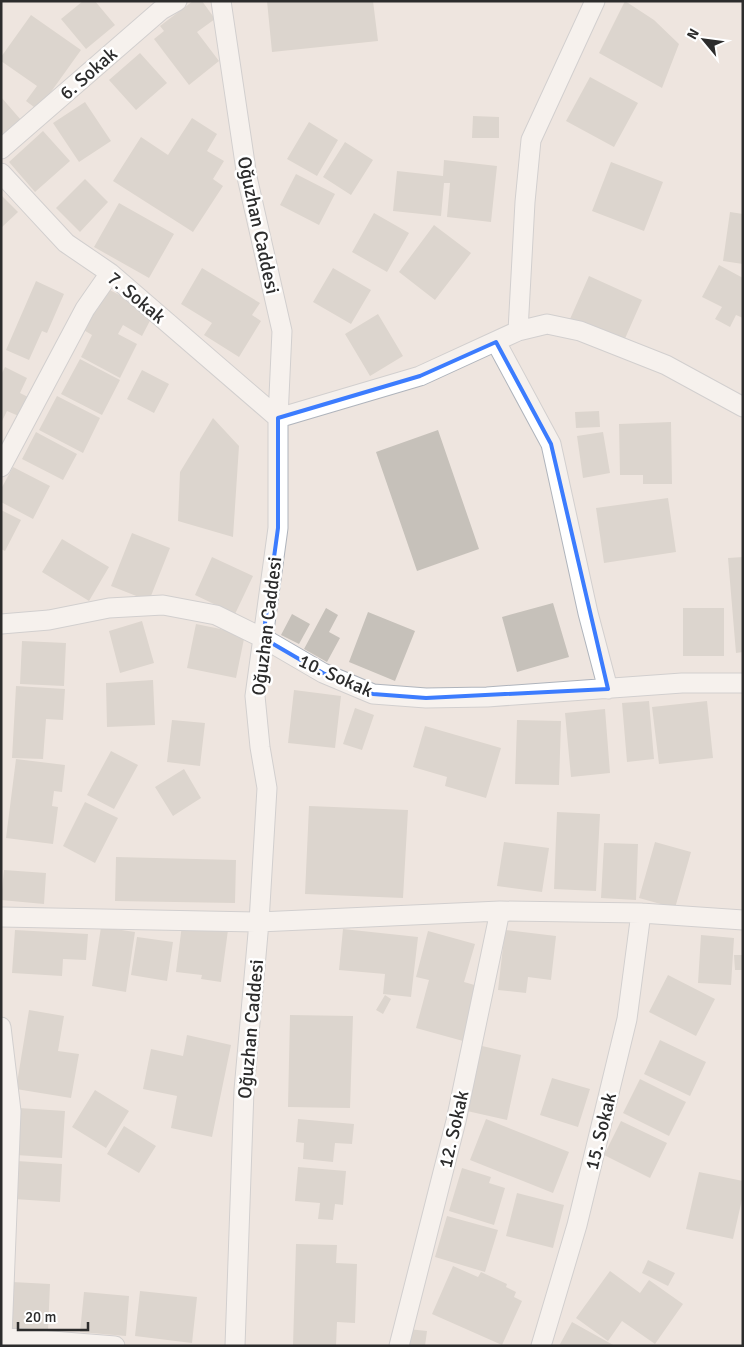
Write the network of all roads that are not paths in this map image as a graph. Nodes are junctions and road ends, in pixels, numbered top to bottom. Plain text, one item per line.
1 (177, 1) edge
2 (221, 1) edge
3 (595, 1) edge
4 (1, 149) edge
5 (1, 173) edge
6 (110, 273) junction
7 (518, 331) junction
8 (496, 342) junction
9 (743, 407) edge
10 (278, 418) junction
11 (1, 467) edge
12 (1, 624) edge
13 (263, 638) junction
14 (743, 683) edge
15 (608, 688) junction
16 (500, 911) junction
17 (641, 913) junction
18 (1, 918) edge
19 (743, 920) edge
20 (259, 922) junction
21 (1, 1027) edge
22 (2, 1337) edge
23 (115, 1346) edge
24 (235, 1346) edge
25 (399, 1346) edge
26 (541, 1346) edge

1 - 4 street, 6. Sokak
2 - 10 street, Oğuzhan Caddesi
3 - 7 street
5 - 6 street, 7. Sokak
6 - 10 street, 7. Sokak
6 - 11 street
7 - 8 street
7 - 9 street
8 - 10 street
8 - 15 street
10 - 13 street, Oğuzhan Caddesi
12 - 13 street, 10. Sokak
13 - 15 street, 10. Sokak
13 - 20 street, Oğuzhan Caddesi
14 - 15 street, 10. Sokak
16 - 17 street
16 - 20 street
16 - 25 street, 12. Sokak
17 - 19 street
17 - 26 street, 15. Sokak
18 - 20 street
20 - 24 street, Oğuzhan Caddesi
21 - 22 street
22 - 23 street

